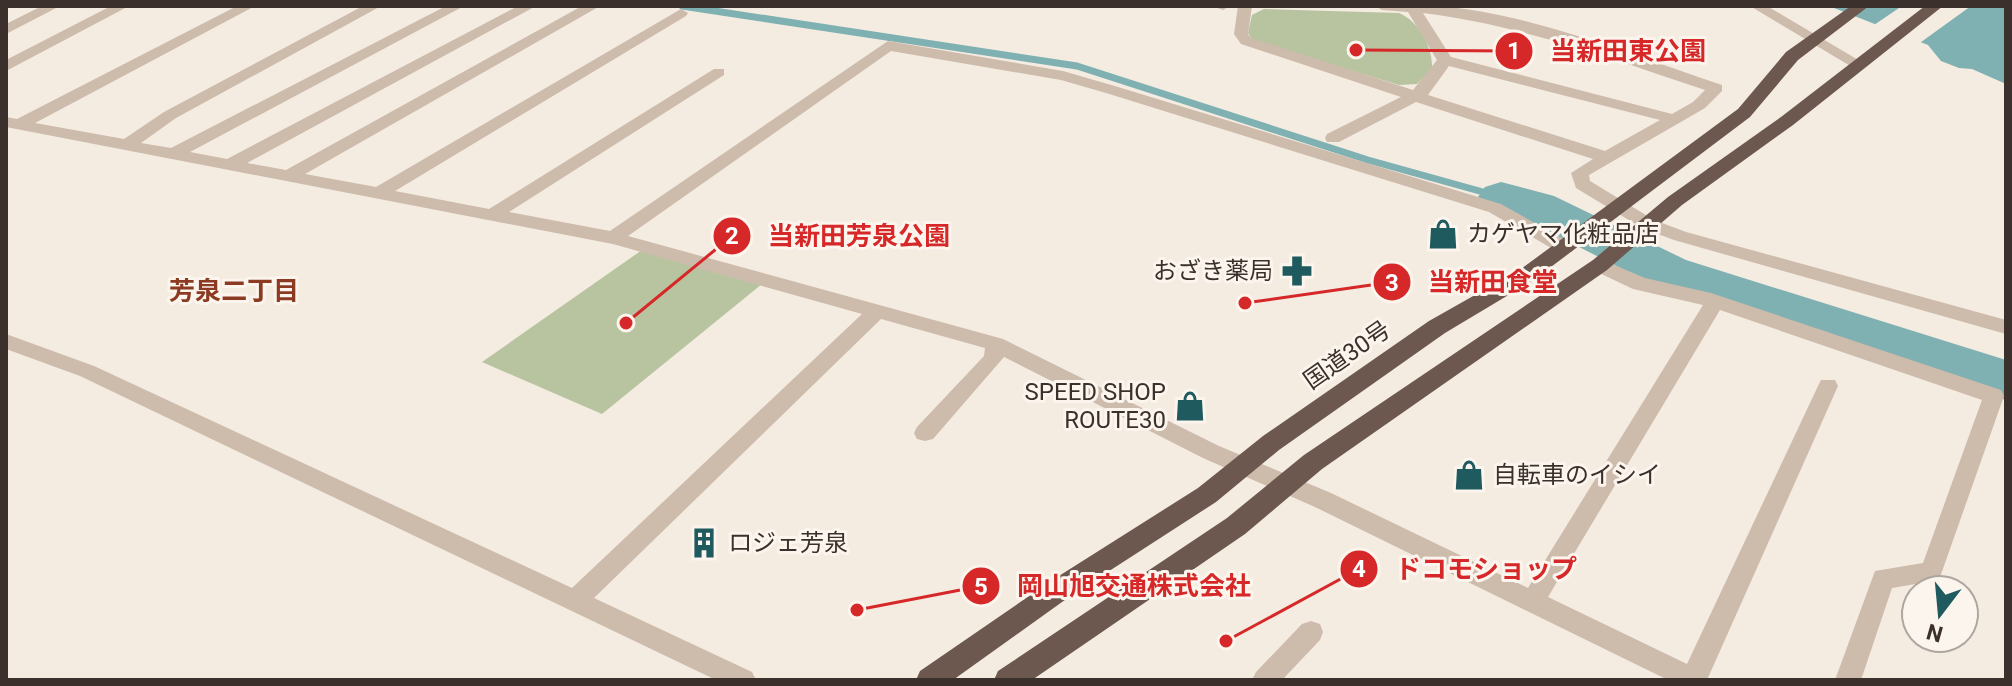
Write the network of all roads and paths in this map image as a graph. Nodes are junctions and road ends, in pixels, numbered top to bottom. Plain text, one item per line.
1 (53, 6) edge
2 (122, 6) edge
3 (248, 6) edge
4 (374, 6) edge
5 (457, 6) edge
6 (529, 6) edge
7 (593, 6) edge
8 (1245, 6) edge
9 (1382, 6) edge
10 (1395, 6) edge
11 (1757, 6) edge
12 (1861, 6) edge
13 (1935, 6) edge
14 (1413, 8) junction
15 (681, 13) dead end
16 (6, 30) edge
17 (1813, 38) junction
18 (1445, 60) junction
19 (1857, 64) junction
20 (6, 66) edge
21 (719, 72) dead end
22 (1414, 96) junction
23 (1674, 119) junction
24 (12, 124) edge
25 (1333, 138) dead end
26 (127, 145) junction
27 (173, 154) junction
28 (1605, 157) junction
29 (229, 165) junction
30 (288, 176) junction
31 (379, 193) junction
32 (1610, 212) junction
33 (492, 215) junction
34 (1642, 229) junction
35 (613, 238) junction
36 (1571, 243) junction
37 (1604, 261) junction
38 (1715, 302) junction
39 (877, 311) junction
40 (2006, 327) edge
41 (6, 341) edge
42 (996, 344) junction
43 (1828, 386) dead end
44 (925, 433) dead end
45 (1243, 466) junction
46 (1285, 484) junction
47 (575, 601) junction
48 (1532, 602) junction
49 (1311, 632) dead end
50 (743, 680) edge
51 (930, 680) edge
52 (1008, 680) edge
53 (1265, 680) edge
54 (1693, 680) edge
55 (1848, 680) edge

1 - 16 street
2 - 20 street
3 - 24 street
4 - 26 street
5 - 27 street
6 - 29 street
7 - 30 street
8 - 22 street
9 - 10 street
10 - 14 street
11 - 17 street
12 - 17 highway, 国道30号
13 - 19 highway
14 - 18 street
14 - 23 street
15 - 31 street
17 - 19 street
17 - 32 highway, 国道30号
18 - 22 street
18 - 23 street
19 - 34 highway
21 - 33 street
22 - 25 street
22 - 28 street
23 - 28 street
24 - 26 street
26 - 27 street
27 - 29 street
28 - 32 street
29 - 30 street
30 - 31 street
31 - 33 street
32 - 34 street
32 - 36 highway, 国道30号
33 - 35 street
34 - 37 highway
34 - 40 street
35 - 36 street
35 - 39 street
36 - 45 highway, 国道30号
37 - 38 street
37 - 46 highway
38 - 48 street
38 - 55 street
39 - 42 street
39 - 47 street
41 - 47 street
42 - 44 street
42 - 45 street
43 - 54 street
45 - 46 street
45 - 51 highway, 国道30号
46 - 48 street
46 - 52 highway
47 - 50 street
48 - 54 street
49 - 53 street

